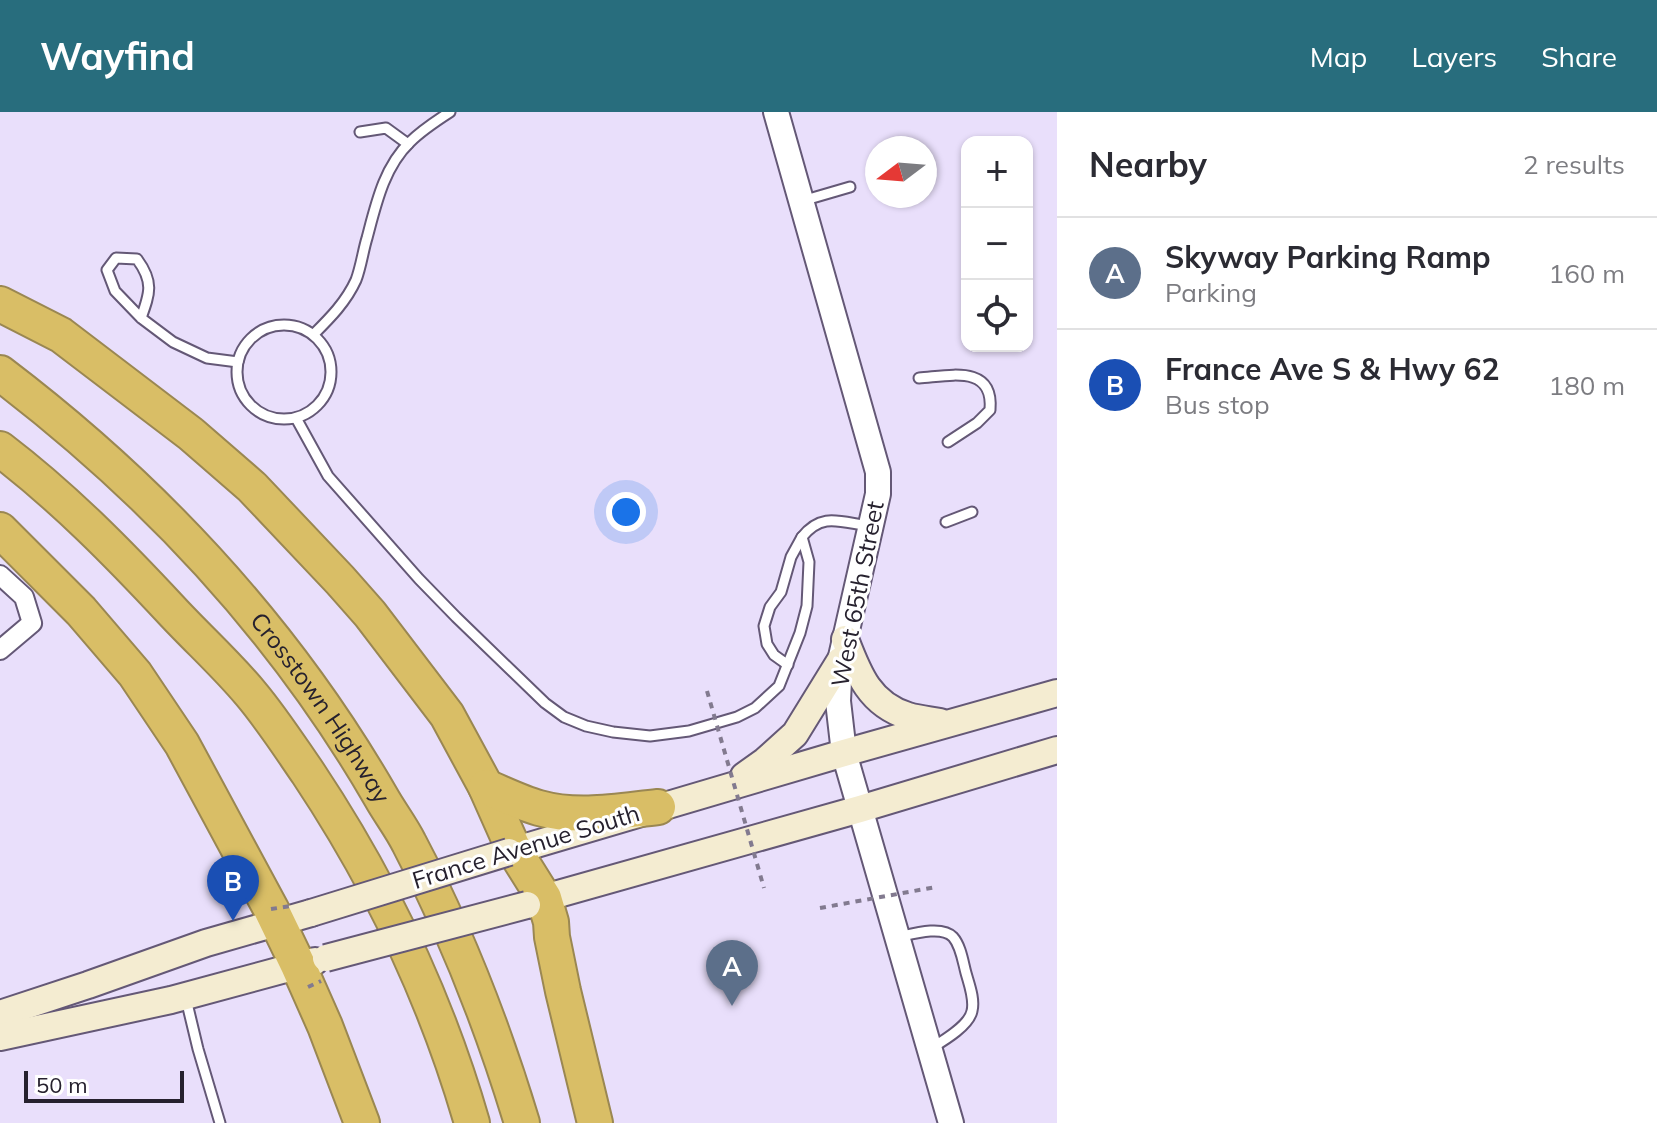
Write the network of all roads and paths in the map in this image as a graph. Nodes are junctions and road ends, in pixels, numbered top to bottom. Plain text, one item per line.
1 (450, 112) edge
2 (776, 112) edge
3 (360, 132) dead end
4 (408, 144) junction
5 (850, 187) dead end
6 (802, 201) junction
7 (0, 304) edge
8 (141, 318) junction
9 (314, 334) junction
10 (238, 362) junction
11 (0, 373) edge
12 (919, 378) dead end
13 (296, 418) junction
14 (948, 442) dead end
15 (0, 449) edge
16 (972, 512) dead end
17 (946, 522) dead end
18 (871, 527) junction
19 (0, 530) edge
20 (802, 537) junction
21 (0, 575) edge
22 (0, 650) edge
23 (843, 650) junction
24 (788, 665) junction
25 (707, 691) dead end
26 (1057, 693) edge
27 (947, 723) junction
28 (1057, 750) edge
29 (844, 753) junction
30 (732, 786) junction
31 (486, 787) junction
32 (658, 807) junction
33 (860, 809) junction
34 (511, 851) junction
35 (936, 887) dead end
36 (764, 888) dead end
37 (535, 902) junction
38 (820, 908) dead end
39 (277, 922) junction
40 (898, 937) junction
41 (312, 962) junction
42 (185, 996) junction
43 (0, 1014) edge
44 (0, 1037) edge
45 (930, 1049) junction
46 (220, 1123) edge
47 (362, 1123) edge
48 (472, 1123) edge
49 (522, 1123) edge
50 (595, 1123) edge
51 (951, 1123) edge

1 - 4 lane
2 - 6 street, West 65th Street
3 - 4 lane
4 - 9 lane
5 - 6 lane
6 - 18 street, West 65th Street
7 - 31 highway
8 - 8 lane
8 - 10 lane
9 - 10 lane
9 - 13 lane
10 - 13 lane
11 - 49 highway, Crosstown Highway
12 - 14 lane
13 - 24 lane
15 - 48 highway, Crosstown Highway
16 - 17 lane
18 - 20 lane
18 - 23 street, West 65th Street
19 - 39 highway
20 - 24 lane
20 - 24 lane
21 - 22 street
23 - 27 main road
23 - 29 street, West 65th Street
23 - 30 main road
25 - 36 path, bridge
26 - 27 main road, France Avenue South
27 - 29 main road, France Avenue South
28 - 33 main road
29 - 30 main road, France Avenue South
29 - 33 street, West 65th Street
30 - 32 main road, France Avenue South
31 - 32 highway
31 - 34 highway
32 - 34 main road, France Avenue South
33 - 37 main road
33 - 40 street, West 65th Street
34 - 37 highway
34 - 39 main road, France Avenue South, bridge
35 - 38 path, bridge
37 - 41 main road, bridge
37 - 50 highway
39 - 41 highway
39 - 43 main road, France Avenue South
40 - 45 street, West 65th Street
40 - 45 lane
41 - 42 main road
41 - 47 highway
42 - 44 main road
42 - 46 lane
45 - 51 street, West 65th Street

